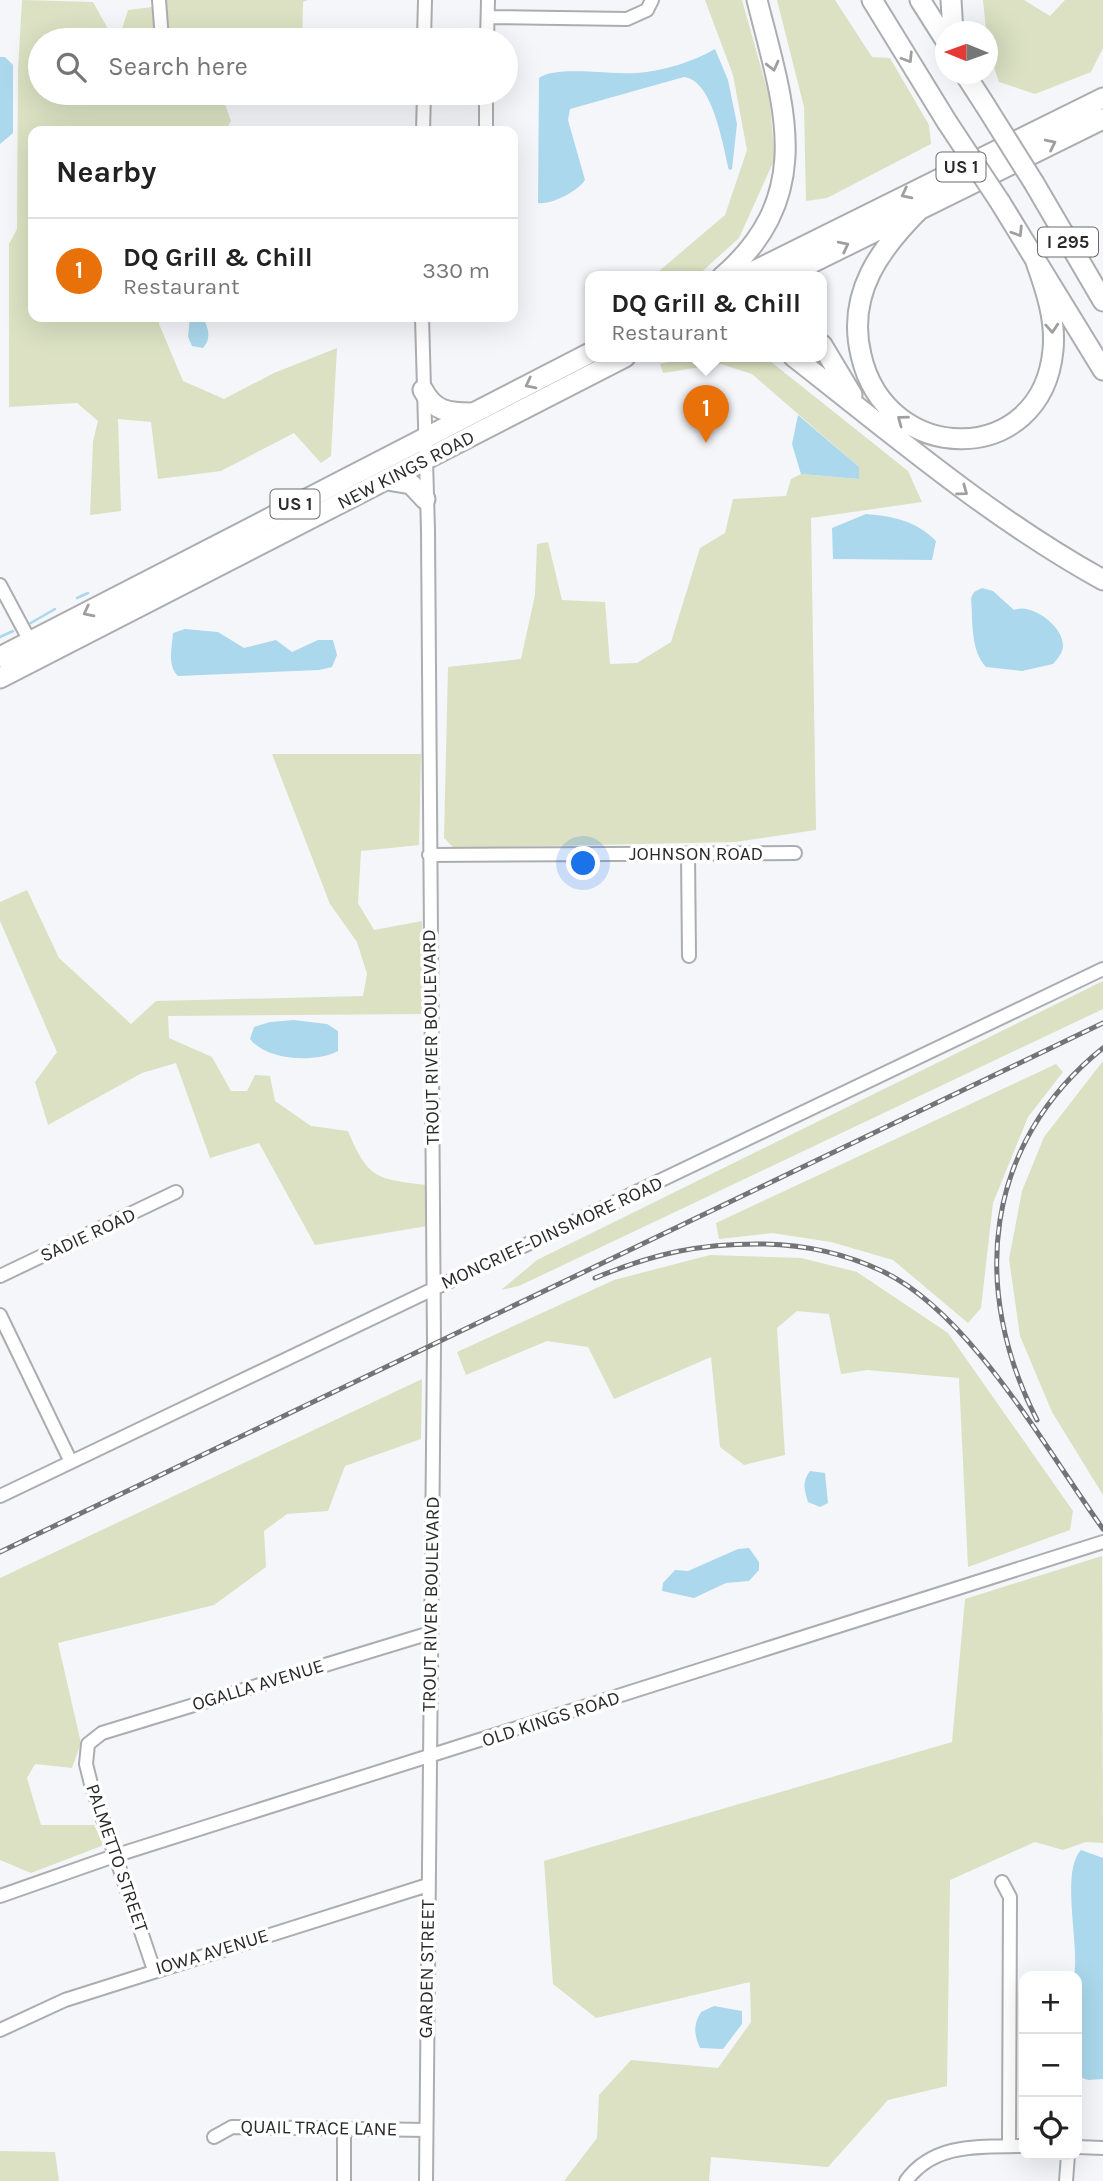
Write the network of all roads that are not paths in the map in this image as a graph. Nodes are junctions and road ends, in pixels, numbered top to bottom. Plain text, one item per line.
1 (159, 0) edge
2 (425, 0) edge
3 (488, 0) edge
4 (652, 0) edge
5 (757, 0) edge
6 (872, 0) edge
7 (920, 0) edge
8 (951, 0) edge
9 (488, 17) junction
10 (952, 21) edge
11 (935, 24) edge
12 (161, 28) edge
13 (424, 28) edge
14 (488, 28) edge
15 (1103, 83) edge
16 (971, 84) edge
17 (1103, 98) edge
18 (424, 105) edge
19 (486, 105) edge
20 (1077, 110) junction
21 (1103, 119) edge
22 (423, 126) edge
23 (486, 126) edge
24 (923, 206) junction
25 (790, 252) junction
26 (1036, 262) junction
27 (727, 271) edge
28 (754, 271) edge
29 (788, 271) edge
30 (796, 271) edge
31 (1103, 300) edge
32 (422, 322) edge
33 (827, 354) edge
34 (585, 356) edge
35 (615, 362) edge
36 (800, 362) edge
37 (1103, 370) edge
38 (423, 390) junction
39 (472, 413) junction
40 (864, 413) junction
41 (423, 438) junction
42 (424, 461) junction
43 (387, 480) junction
44 (425, 499) junction
45 (189, 570) junction
46 (1103, 580) edge
47 (0, 585) edge
48 (35, 650) junction
49 (0, 657) edge
50 (0, 678) edge
51 (794, 853) dead end
52 (688, 854) junction
53 (429, 855) junction
54 (689, 956) dead end
55 (1103, 969) edge
56 (176, 1192) dead end
57 (0, 1276) edge
58 (434, 1289) junction
59 (0, 1315) edge
60 (71, 1462) junction
61 (0, 1496) edge
62 (1103, 1542) edge
63 (430, 1633) junction
64 (88, 1744) joint
65 (430, 1757) junction
66 (117, 1855) junction
67 (1002, 1882) dead end
68 (428, 1885) junction
69 (0, 1896) edge
70 (154, 1970) junction
71 (0, 2031) edge
72 (344, 2129) junction
73 (426, 2130) junction
74 (214, 2137) dead end
75 (1019, 2146) edge
76 (1009, 2147) junction
77 (1082, 2147) edge
78 (1103, 2148) edge
79 (1068, 2160) edge
80 (909, 2177) edge
81 (344, 2181) edge
82 (426, 2181) edge
83 (1066, 2181) edge

1 - 12 street
2 - 13 street
3 - 9 street
4 - 9 street
5 -> 27 highway
6 -> 26 highway, I 295, bridge
7 - 11 highway
8 - 10 highway
9 - 14 street
15 - 20 highway
16 - 31 highway, I 295, bridge
17 - 20 highway, US 1
18 - 22 street
19 - 23 street
20 -> 25 highway, US 1
24 -> 21 highway, US 1
26 -> 24 highway
30 -> 24 highway, US 1
25 - 28 highway, US 1
25 - 29 highway
26 - 37 highway, I 295
32 - 38 street, TROUT RIVER BOULEVARD
33 - 40 highway
34 -> 39 highway, NEW KINGS ROAD / US 1
35 - 42 highway, NEW KINGS ROAD / US 1
36 - 40 highway
38 - 39 highway
38 - 41 street, TROUT RIVER BOULEVARD
39 - 41 highway, NEW KINGS ROAD / US 1
40 -> 46 highway
41 - 42 street, TROUT RIVER BOULEVARD
41 - 45 highway, NEW KINGS ROAD / US 1
42 - 43 highway, NEW KINGS ROAD / US 1
42 - 44 street, TROUT RIVER BOULEVARD
43 - 44 highway
43 - 45 highway, NEW KINGS ROAD / US 1
44 - 53 street, TROUT RIVER BOULEVARD
45 -> 48 highway, NEW KINGS ROAD / US 1
45 - 48 highway, NEW KINGS ROAD / US 1
47 - 48 street
48 - 49 highway, NEW KINGS ROAD / US 1
48 - 50 highway, NEW KINGS ROAD / US 1
51 - 52 street, JOHNSON ROAD
52 - 53 street, JOHNSON ROAD
52 - 54 street
53 - 58 street, TROUT RIVER BOULEVARD
55 - 58 street, MONCRIEF-DINSMORE ROAD
56 - 57 street, SADIE ROAD
58 - 60 street, MONCRIEF-DINSMORE ROAD
58 - 63 street, TROUT RIVER BOULEVARD
59 - 60 street
60 - 61 street, MONCRIEF-DINSMORE ROAD
62 - 65 street, OLD KINGS ROAD
63 - 64 street, OGALLA AVENUE
63 - 65 street, TROUT RIVER BOULEVARD
64 - 66 street, PALMETTO STREET
65 - 66 street, OLD KINGS ROAD
65 - 68 street, GARDEN STREET
66 - 69 street, OLD KINGS ROAD
66 - 70 street, PALMETTO STREET
67 - 76 street
68 - 70 street, IOWA AVENUE
68 - 73 street, GARDEN STREET
70 - 71 street, IOWA AVENUE
72 - 73 street, QUAIL TRACE LANE
72 - 74 street, QUAIL TRACE LANE
72 - 81 street
73 - 82 street, GARDEN STREET
75 - 76 street
76 - 80 street
77 - 78 street
79 - 83 street

